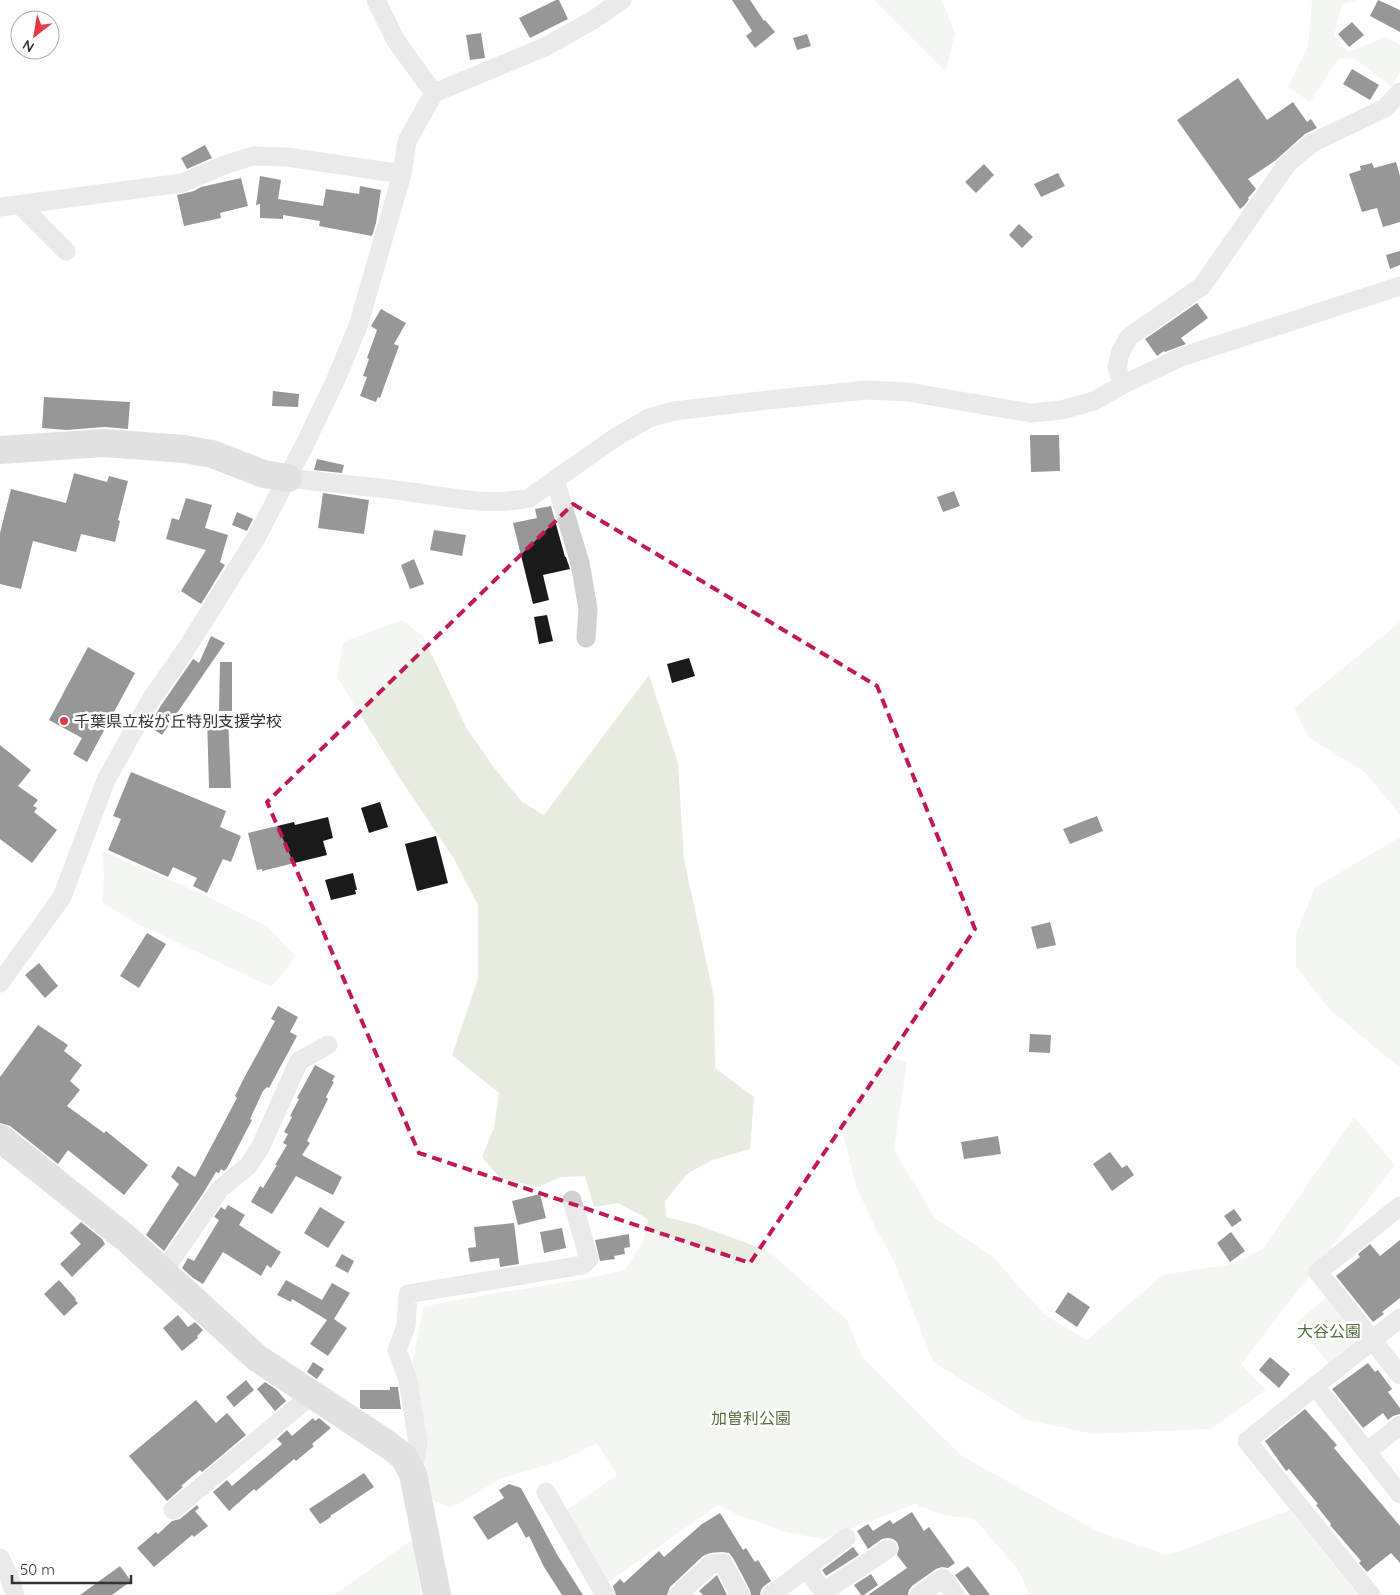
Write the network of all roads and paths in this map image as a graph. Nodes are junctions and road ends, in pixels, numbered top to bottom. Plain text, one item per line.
1 (376, 0) edge
2 (622, 0) edge
3 (1400, 92) edge
4 (434, 93) junction
5 (402, 174) junction
6 (20, 205) junction
7 (0, 207) edge
8 (66, 251) dead end
9 (1400, 286) edge
10 (1122, 385) junction
11 (0, 450) edge
12 (288, 478) junction
13 (555, 480) junction
14 (586, 638) dead end
15 (0, 983) edge
16 (328, 1045) dead end
17 (0, 1138) edge
18 (572, 1200) dead end
19 (1400, 1206) edge
20 (163, 1272) junction
21 (1400, 1318) edge
22 (1372, 1340) junction
23 (1400, 1375) edge
24 (1315, 1386) junction
25 (313, 1394) junction
26 (1400, 1425) edge
27 (1367, 1452) junction
28 (413, 1474) junction
29 (546, 1492) dead end
30 (1400, 1494) edge
31 (173, 1510) dead end
32 (846, 1538) dead end
33 (888, 1549) dead end
34 (0, 1558) edge
35 (807, 1568) junction
36 (15, 1595) edge
37 (437, 1595) edge
38 (605, 1595) edge
39 (678, 1595) edge
40 (740, 1595) edge
41 (770, 1595) edge
42 (919, 1595) edge
43 (955, 1595) edge
44 (1371, 1595) edge

1 - 4 street
2 - 4 street
3 - 10 street
4 - 5 street
5 - 6 street
5 - 12 street
6 - 7 street
6 - 8 street
9 - 10 street
10 - 13 street
11 - 12 street
12 - 13 street
12 - 15 street
13 - 14 street
16 - 20 street
17 - 20 street
18 - 28 street
19 - 22 street
20 - 25 street
21 - 22 street
22 - 23 street
22 - 24 street
24 - 27 street
24 - 44 street
25 - 28 street
25 - 31 street
26 - 27 street
27 - 30 street
28 - 37 street
29 - 38 street
32 - 35 street
33 - 35 street
34 - 36 street
35 - 41 street
39 - 40 street
42 - 43 street

